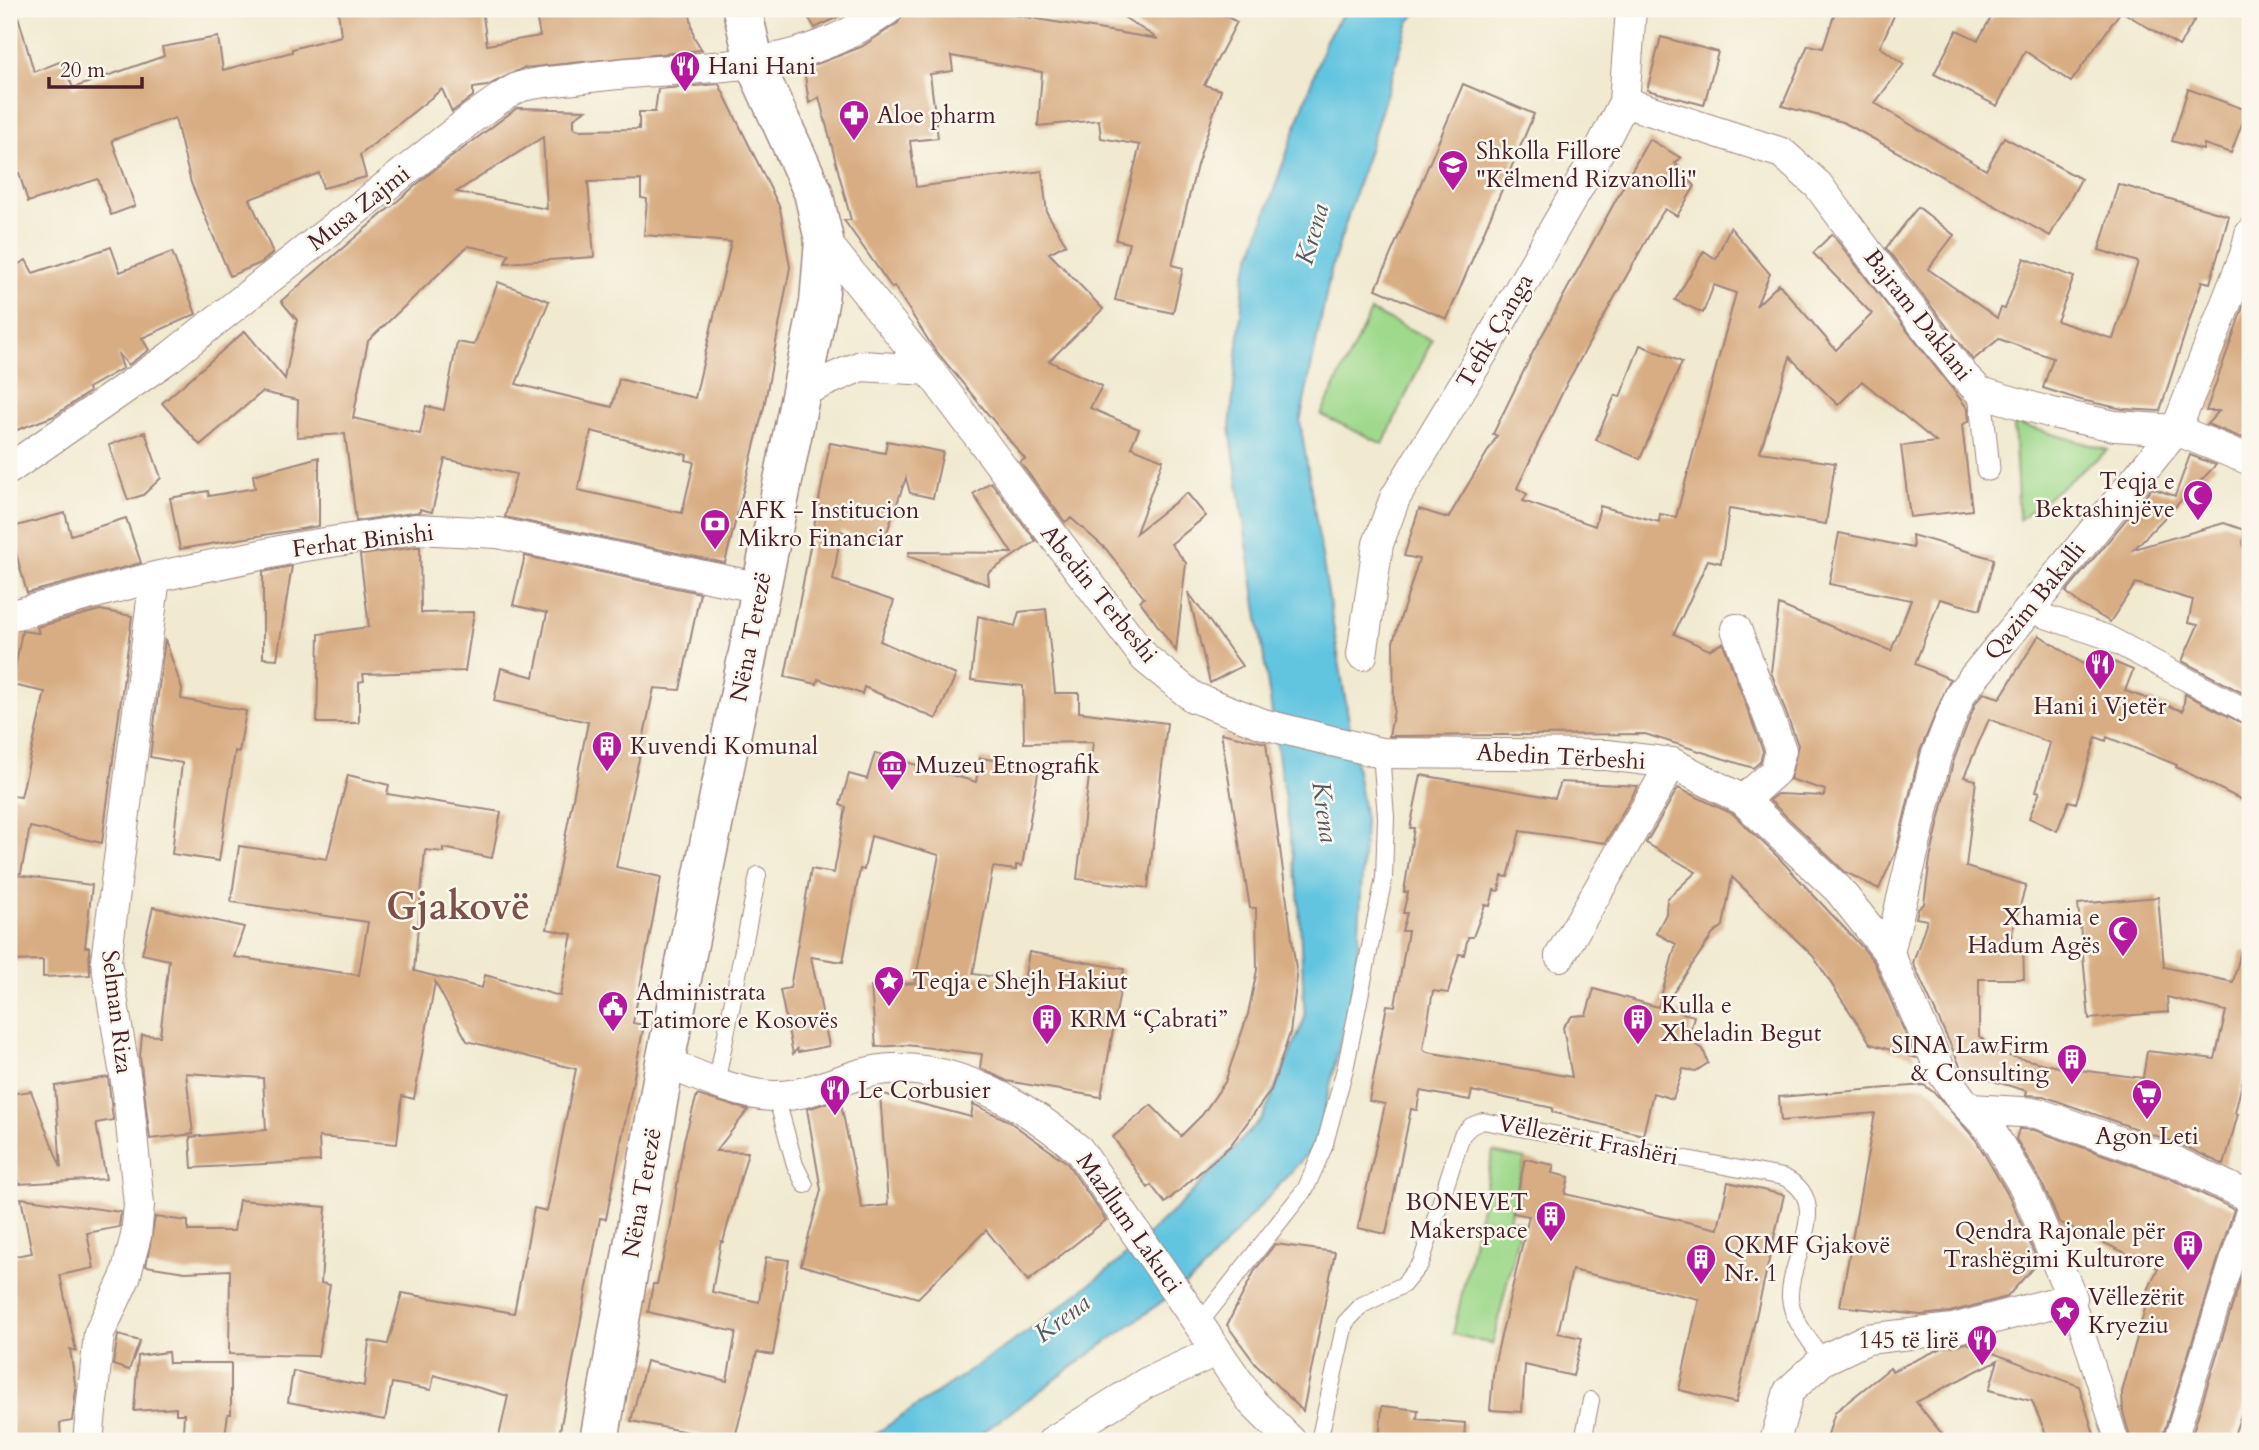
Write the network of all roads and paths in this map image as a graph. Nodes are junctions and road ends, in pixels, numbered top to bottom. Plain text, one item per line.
1 (742, 9) edge
2 (888, 9) edge
3 (1631, 9) edge
4 (755, 65) junction
5 (1624, 102) junction
6 (2250, 234) edge
7 (824, 240) junction
8 (929, 369) junction
9 (801, 392) junction
10 (1980, 392) junction
11 (2176, 430) junction
12 (2250, 460) edge
13 (9, 469) edge
14 (1988, 470) dead end
15 (155, 578) junction
16 (761, 588) junction
17 (2026, 610) junction
18 (9, 616) edge
19 (1736, 629) dead end
20 (1362, 655) dead end
21 (2250, 713) edge
22 (1375, 751) junction
23 (1672, 763) junction
24 (1743, 800) junction
25 (758, 875) dead end
26 (1889, 953) junction
27 (1560, 956) dead end
28 (665, 1062) junction
29 (716, 1084) junction
30 (776, 1096) junction
31 (1971, 1109) junction
32 (805, 1185) dead end
33 (2250, 1197) edge
34 (2250, 1203) edge
35 (2072, 1298) junction
36 (1199, 1324) junction
37 (1216, 1351) junction
38 (1823, 1360) junction
39 (1591, 1400) dead end
40 (88, 1441) edge
41 (598, 1441) edge
42 (1053, 1441) edge
43 (1291, 1441) edge
44 (1319, 1441) edge
45 (1583, 1441) edge
46 (1775, 1441) edge
47 (2117, 1441) edge
48 (2175, 1441) edge

1 - 4 main road, Nëna Terezë
2 - 4 street, Musa Zajmi
3 - 5 street, Tefik Çanga
4 - 7 main road, Nëna Terezë
4 - 13 street, Musa Zajmi
5 - 10 street, Bajram Daklani
5 - 20 street, Tefik Çanga
6 - 11 street, Qazim Bakalli
7 - 8 street, Abedin Terbeshi
7 - 9 main road, Nëna Terezë
8 - 9 street
8 - 22 street, Abedin Terbeshi
9 - 16 main road, Nëna Terezë
10 - 11 street, Bajram Daklani
10 - 14 street
11 - 12 street, Bajram Daklani
11 - 17 street, Qazim Bakalli
15 - 16 street, Ferhat Binishi
15 - 18 street, Ferhat Binishi
15 - 40 street, Selman Riza
16 - 28 main road, Nëna Terezë
17 - 21 street
17 - 26 street, Qazim Bakalli
19 - 24 street
22 - 23 street, Abedin Tërbeshi
22 - 36 lane
23 - 24 street, Abedin Tërbeshi
23 - 27 street
24 - 26 street, Abedin Tërbeshi
25 - 29 lane
26 - 31 street
28 - 29 street, Mazllum Lakuci
28 - 41 main road, Nëna Terezë
29 - 30 street, Mazllum Lakuci
30 - 32 lane
30 - 36 street, Mazllum Lakuci
31 - 33 street
31 - 35 street
34 - 48 street
35 - 38 street
35 - 47 street
36 - 37 street, Mazllum Lakuci
37 - 42 street
37 - 43 street, Mazllum Lakuci
38 - 44 lane, Vëllezërit Frashëri
38 - 46 street
39 - 45 lane

